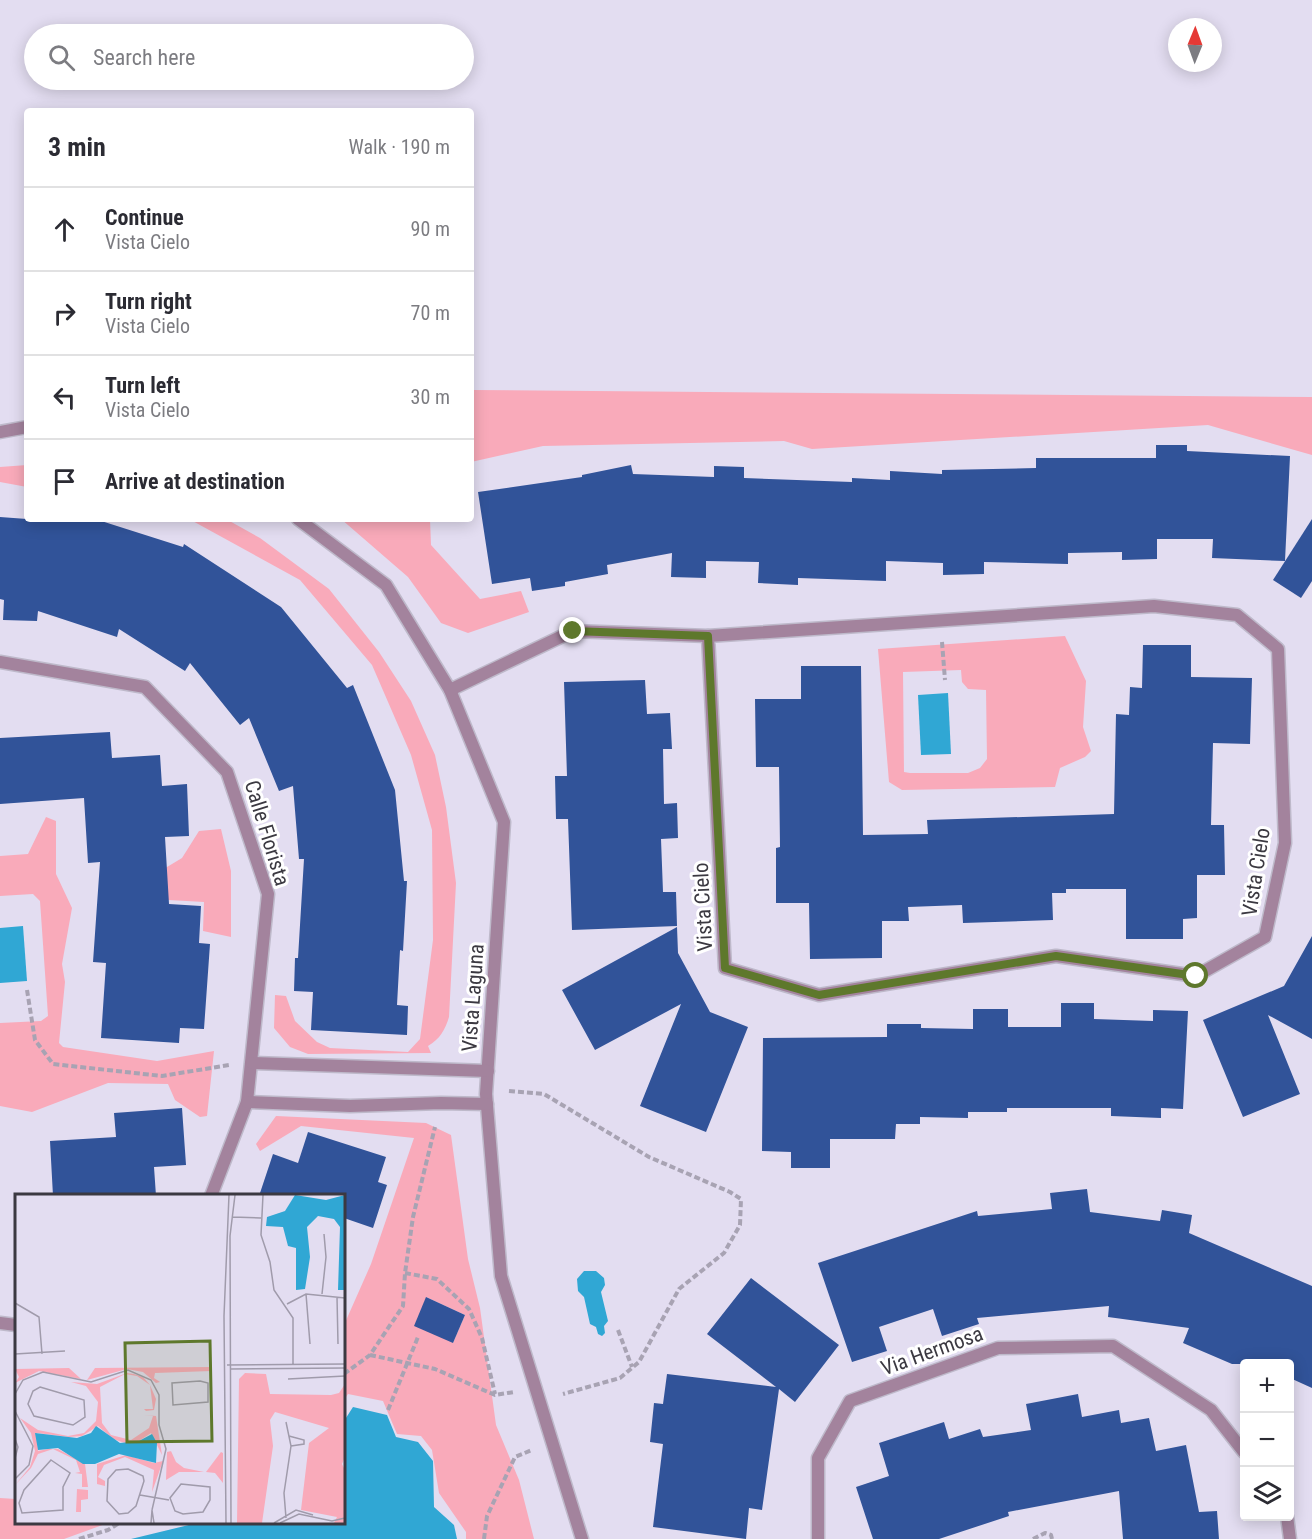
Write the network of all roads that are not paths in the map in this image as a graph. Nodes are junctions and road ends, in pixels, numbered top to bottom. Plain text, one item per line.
1 (24, 428) edge
2 (0, 432) edge
3 (302, 522) edge
4 (708, 636) junction
5 (0, 662) edge
6 (450, 690) junction
7 (252, 1063) junction
8 (488, 1071) junction
9 (486, 1099) junction
10 (247, 1102) junction
11 (212, 1194) edge
12 (0, 1323) edge
13 (15, 1325) edge
14 (1240, 1446) edge
15 (1288, 1521) edge
16 (582, 1539) edge
17 (818, 1539) edge
18 (1290, 1539) edge

1 - 2 street
3 - 6 street, Vista Laguna
4 - 4 street, Vista Cielo
4 - 6 street, Vista Cielo
5 - 7 street, Calle Florista
6 - 8 street, Vista Laguna
7 - 8 street
7 - 10 street, Calle Florista
8 - 9 street, Vista Laguna
9 - 10 street
9 - 16 street, Vista Laguna
10 - 11 street, Calle Florista
12 - 13 street
14 - 17 street, Via Hermosa
15 - 18 street

